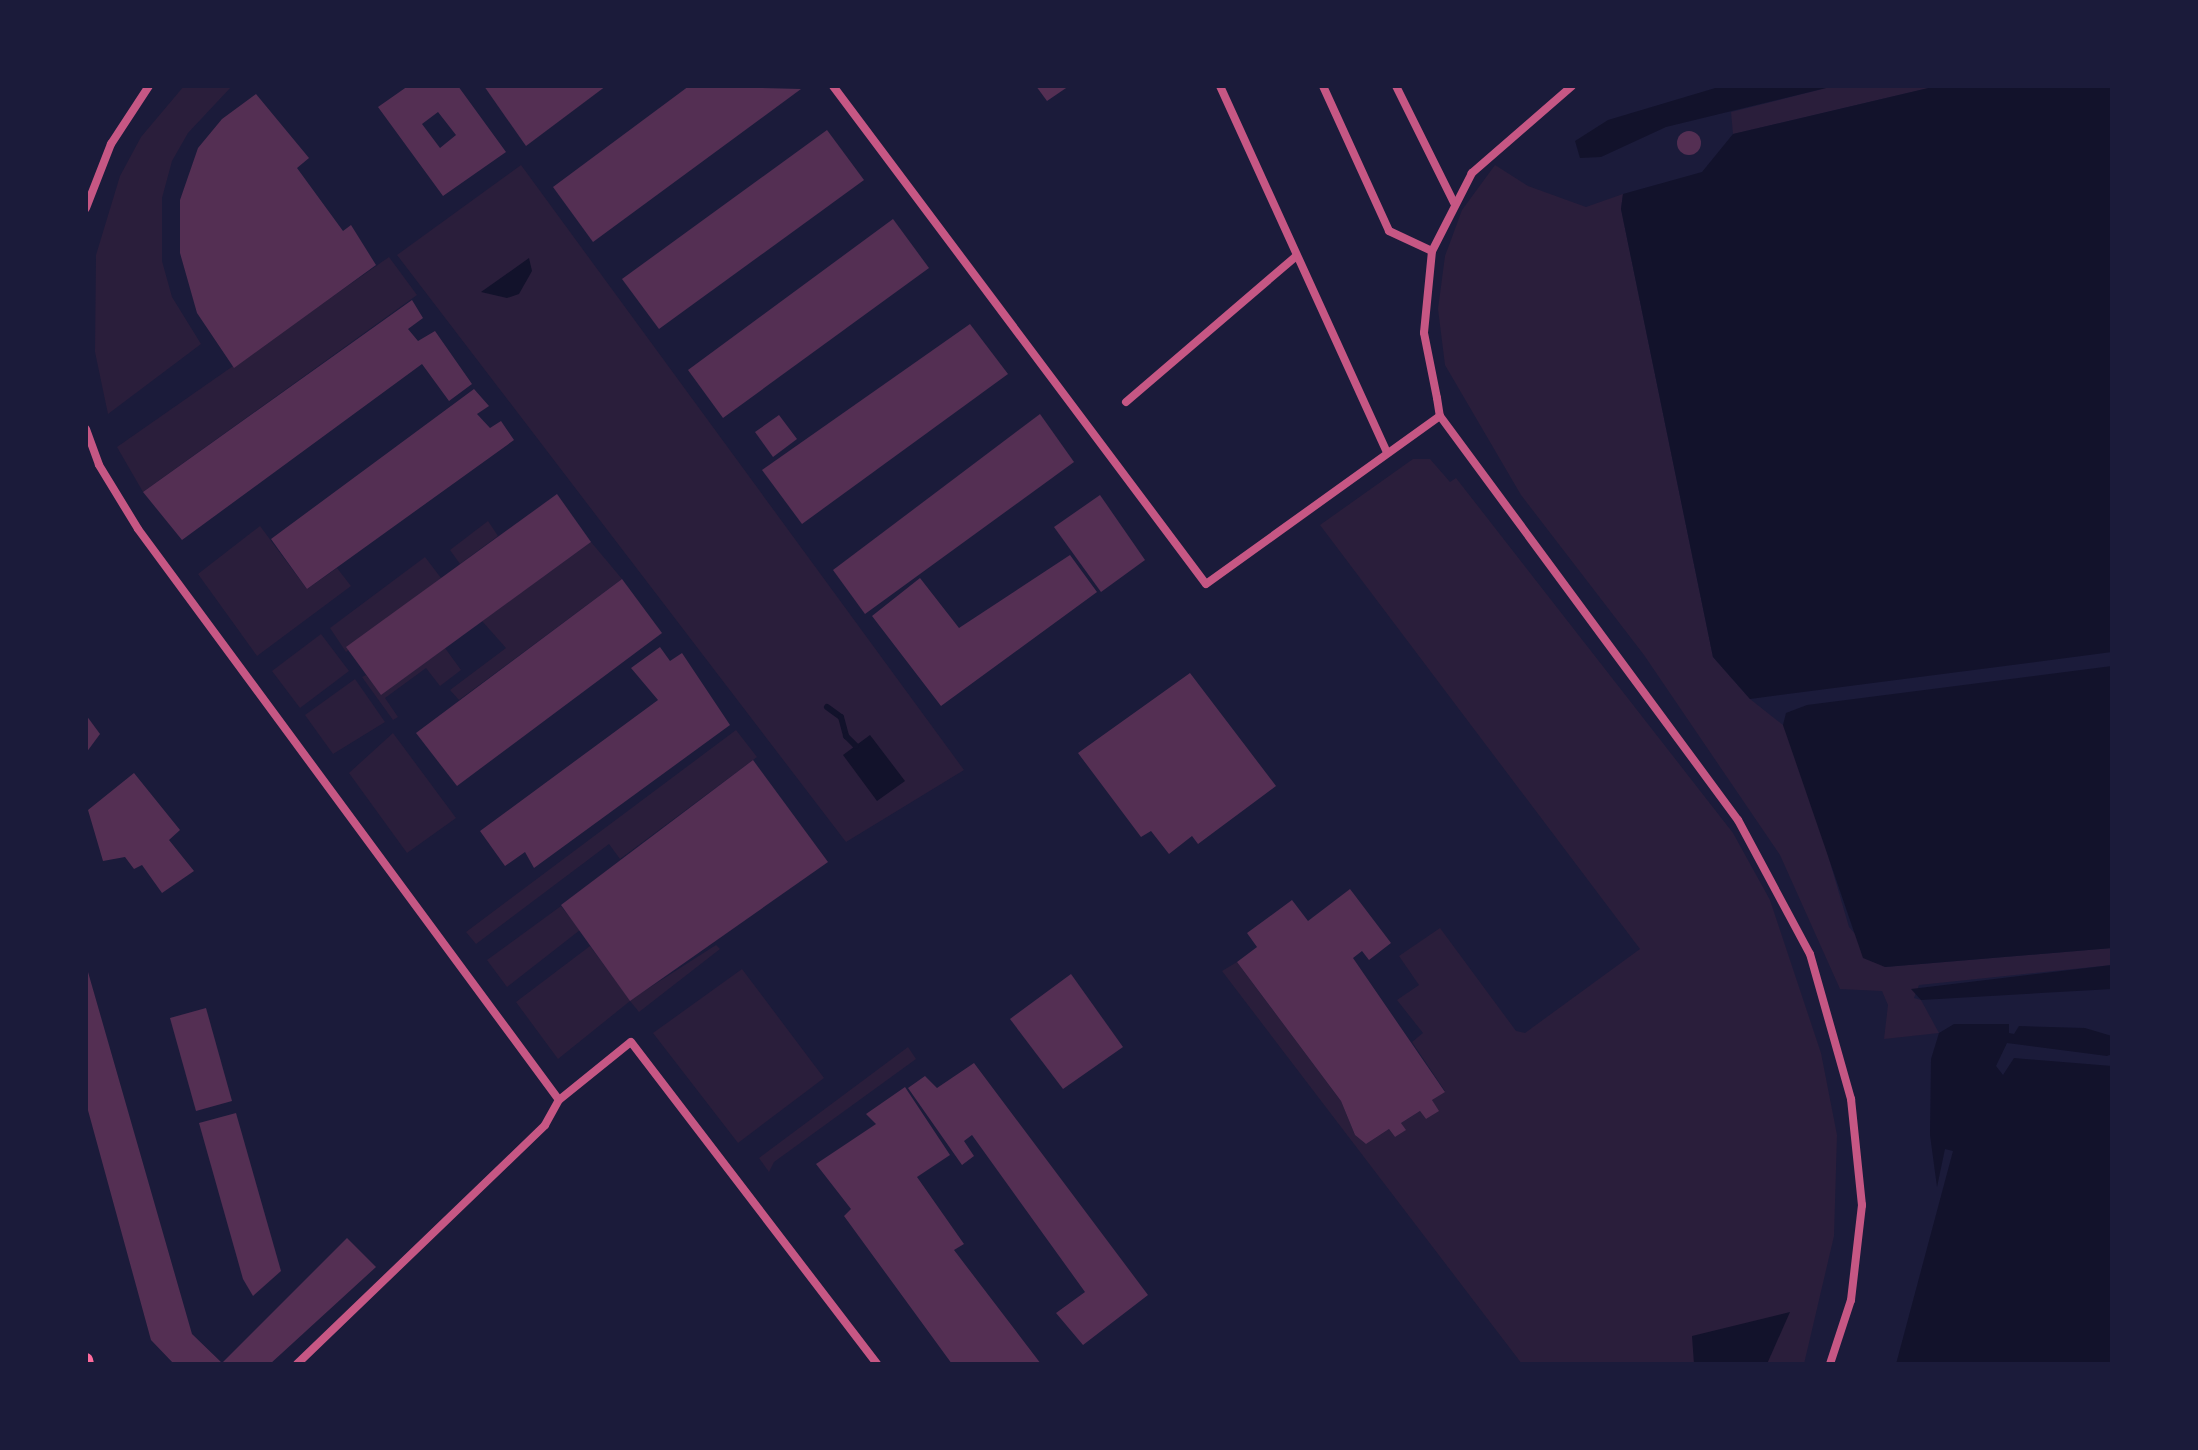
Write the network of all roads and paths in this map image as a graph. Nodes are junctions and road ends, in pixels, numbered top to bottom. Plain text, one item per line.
1 (149, 86) edge
2 (833, 86) edge
3 (1220, 86) edge
4 (1323, 86) edge
5 (1396, 86) edge
6 (1572, 86) edge
7 (1454, 203) junction
8 (86, 208) edge
9 (1432, 251) junction
10 (1295, 257) junction
11 (1126, 402) dead end
12 (1440, 416) junction
13 (86, 429) edge
14 (1386, 451) junction
15 (559, 1100) junction
16 (297, 1364) edge
17 (877, 1364) edge
18 (1830, 1364) edge

1 - 8 street
2 - 14 street
3 - 10 street
4 - 9 street
5 - 7 street
6 - 7 street
7 - 9 street
9 - 12 street
10 - 11 street
10 - 14 street
12 - 14 street
12 - 18 street
13 - 15 street
15 - 16 street
15 - 17 street

